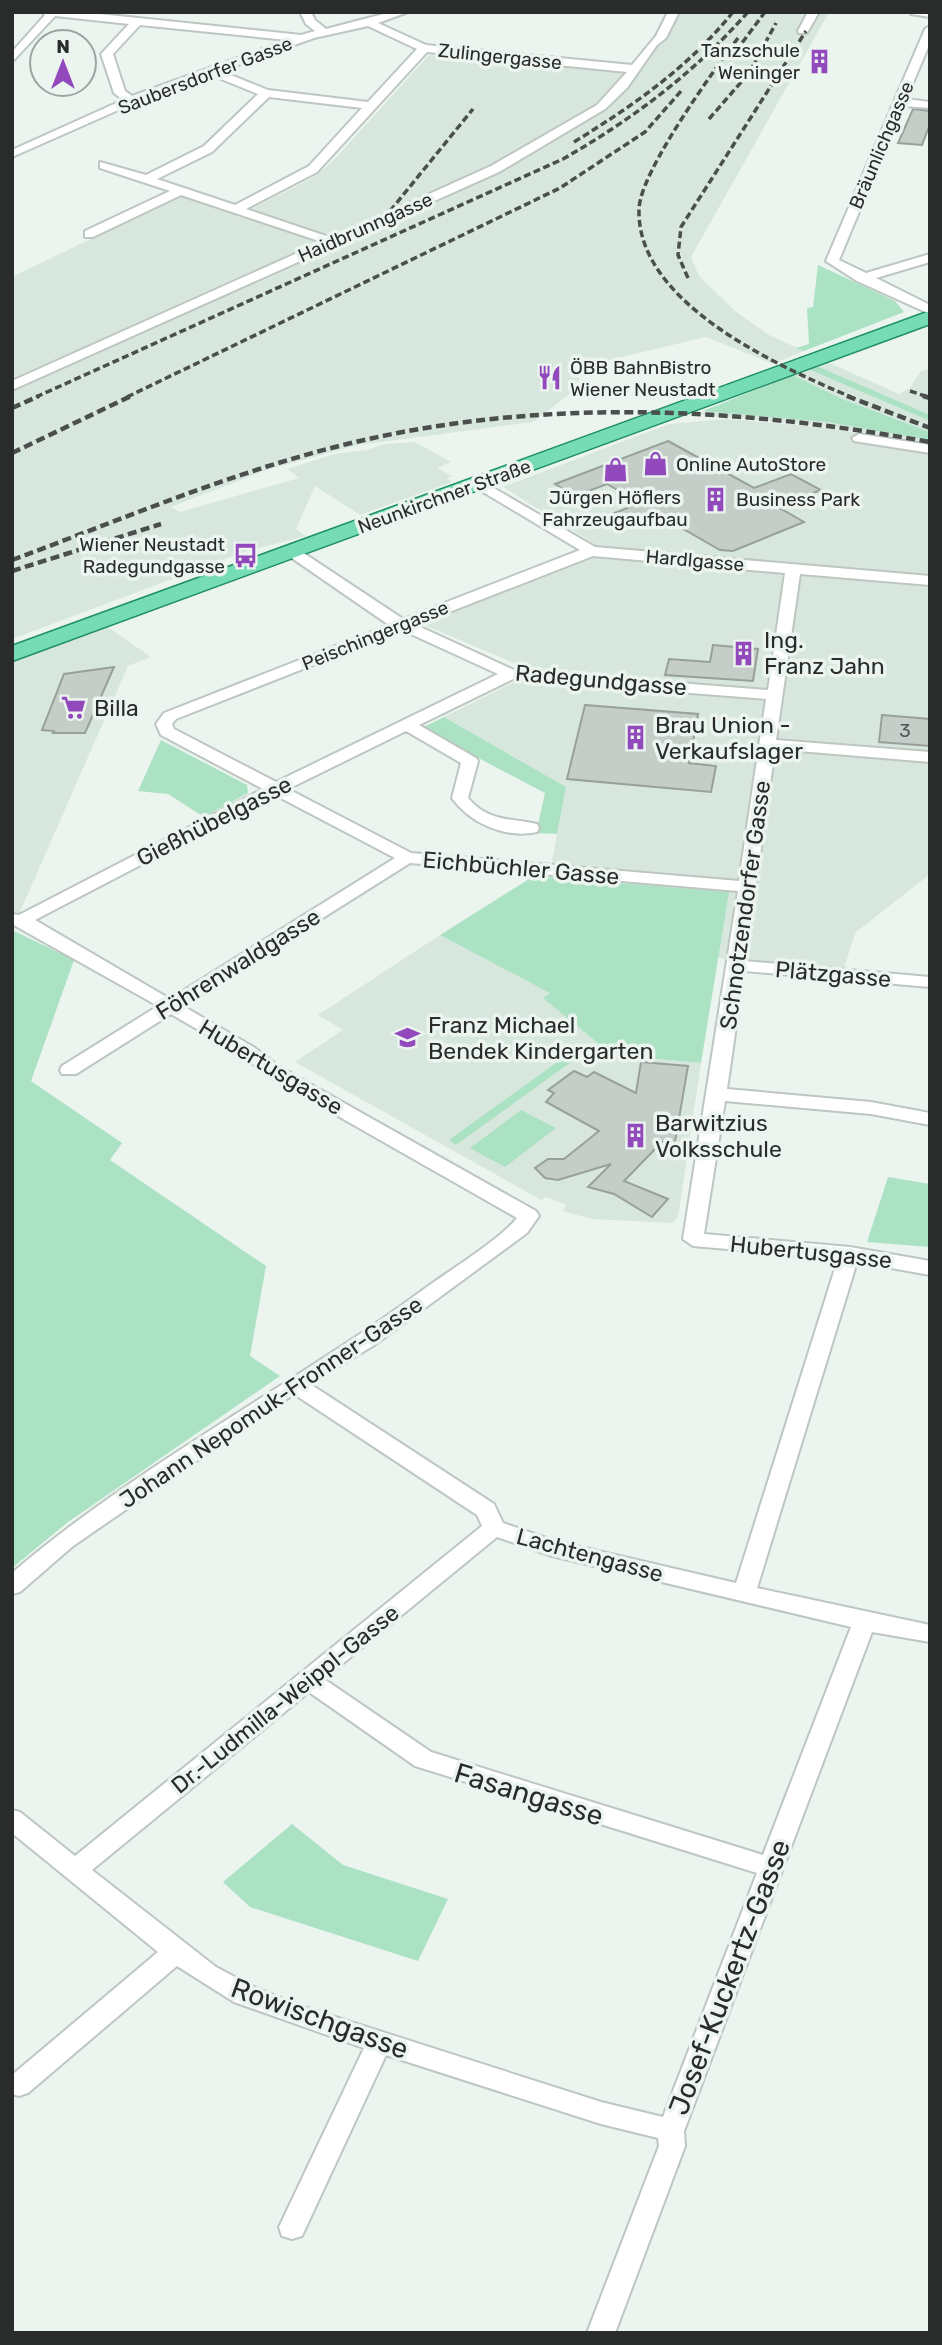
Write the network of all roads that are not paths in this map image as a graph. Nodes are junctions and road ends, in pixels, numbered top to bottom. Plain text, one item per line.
1 (46, 12) edge
2 (200, 12) edge
3 (305, 12) edge
4 (403, 12) edge
5 (674, 12) edge
6 (814, 12) edge
7 (915, 12) edge
8 (53, 13) edge
9 (930, 14) edge
10 (138, 21) junction
11 (370, 23) junction
12 (207, 28) junction
13 (930, 29) edge
14 (803, 30) dead end
15 (323, 32) junction
16 (301, 38) junction
17 (424, 48) junction
18 (12, 59) edge
19 (635, 69) junction
20 (212, 71) junction
21 (266, 93) junction
22 (131, 101) junction
23 (900, 102) junction
24 (930, 105) edge
25 (371, 106) junction
26 (12, 141) edge
27 (36, 143) junction
28 (12, 154) edge
29 (104, 165) dead end
30 (148, 179) junction
31 (182, 190) junction
32 (238, 208) junction
33 (89, 234) dead end
34 (333, 242) junction
35 (930, 258) edge
36 (832, 261) joint
37 (862, 278) junction
38 (930, 311) edge
39 (930, 317) edge
40 (875, 335) junction
41 (12, 386) edge
42 (859, 438) dead end
43 (930, 449) edge
44 (478, 483) junction
45 (291, 551) junction
46 (591, 551) junction
47 (793, 569) junction
48 (930, 581) edge
49 (401, 625) junction
50 (12, 654) edge
51 (511, 674) junction
52 (775, 695) junction
53 (164, 724) joint
54 (407, 725) junction
55 (768, 744) junction
56 (930, 757) edge
57 (275, 789) junction
58 (531, 828) dead end
59 (407, 858) junction
60 (747, 887) junction
61 (17, 920) edge
62 (736, 965) junction
63 (930, 982) edge
64 (168, 1007) junction
65 (69, 1070) dead end
66 (717, 1094) junction
67 (930, 1119) edge
68 (529, 1216) joint
69 (693, 1239) joint
70 (850, 1254) junction
71 (930, 1268) edge
72 (294, 1384) junction
73 (495, 1528) junction
74 (12, 1586) edge
75 (744, 1594) junction
76 (864, 1622) junction
77 (930, 1633) edge
78 (308, 1680) junction
79 (15, 1827) edge
80 (770, 1867) junction
81 (75, 1870) junction
82 (176, 1952) junction
83 (380, 2041) junction
84 (19, 2085) dead end
85 (671, 2131) junction
86 (292, 2227) dead end
87 (601, 2333) edge

1 - 8 street
2 - 12 street
3 - 15 street
4 - 11 street, Saubersdorfer Gasse
5 - 19 street, Haidbrunngasse
6 - 14 street
7 - 9 street
8 - 10 street
8 - 18 street
10 - 12 street
10 - 22 street
11 - 15 street, Saubersdorfer Gasse
11 - 17 street, Zulingergasse
12 - 16 street
13 - 23 street, Bräunlichgasse
15 - 16 street, Saubersdorfer Gasse
16 - 20 street, Saubersdorfer Gasse
17 - 19 street, Zulingergasse
17 - 25 street
19 - 34 street, Haidbrunngasse
20 - 21 street
20 - 22 street, Saubersdorfer Gasse
21 - 25 street
21 - 30 street
22 - 27 street, Saubersdorfer Gasse
23 - 24 street
23 - 36 street, Bräunlichgasse
25 - 32 street
26 - 27 street
27 - 28 street, Saubersdorfer Gasse
29 - 30 street
30 - 31 street
31 - 32 street
31 - 33 street
32 - 34 street
34 - 41 street, Haidbrunngasse
35 - 37 street
36 - 37 street, Neunkirchner Straße
37 - 38 street, Neunkirchner Straße
38 - 40 main road, Neunkirchner Straße
39 - 40 main road, Neunkirchner Straße
40 - 44 main road, Neunkirchner Straße
42 - 43 street
44 - 45 main road, Neunkirchner Straße
44 - 46 street, Hardlgasse
45 - 49 street, Radegundgasse
45 - 50 main road, Neunkirchner Straße
46 - 47 street, Hardlgasse
46 - 49 street, Peischingergasse
47 - 48 street, Hardlgasse
47 - 52 street, Schnotzendorfer Gasse
49 - 51 street, Radegundgasse
49 - 53 street, Peischingergasse
51 - 52 street, Radegundgasse
51 - 54 street, Gießhübelgasse
52 - 55 street, Schnotzendorfer Gasse
53 - 57 street, Eichbüchler Gasse
54 - 57 street, Gießhübelgasse
54 - 58 street
55 - 56 street
55 - 60 street, Schnotzendorfer Gasse
57 - 59 street, Eichbüchler Gasse
57 - 61 street, Gießhübelgasse
59 - 60 street, Eichbüchler Gasse
59 - 64 street, Föhrenwaldgasse
60 - 62 street, Schnotzendorfer Gasse
61 - 64 street, Hubertusgasse
62 - 63 street, Plätzgasse
62 - 66 street, Schnotzendorfer Gasse
64 - 65 street, Föhrenwaldgasse
64 - 68 street, Hubertusgasse
66 - 67 street
66 - 69 street, Schnotzendorfer Gasse
68 - 72 street, Johann Nepomuk-Fronner-Gasse
69 - 70 street, Hubertusgasse
70 - 71 street, Hubertusgasse
70 - 75 street
72 - 73 street, Lachtengasse
72 - 74 street, Johann Nepomuk-Fronner-Gasse
73 - 75 street, Lachtengasse
73 - 78 street, Dr.-Ludmilla-Weippl-Gasse
75 - 76 street, Lachtengasse
76 - 77 street, Lachtengasse
76 - 80 street, Josef-Kuckertz-Gasse
78 - 80 street, Fasangasse
78 - 81 street, Dr.-Ludmilla-Weippl-Gasse
79 - 81 street, Rowischgasse
80 - 85 street, Josef-Kuckertz-Gasse
81 - 82 street, Rowischgasse
82 - 83 street, Rowischgasse
82 - 84 street
83 - 85 street, Rowischgasse
83 - 86 street
85 - 87 street, Josef-Kuckertz-Gasse

